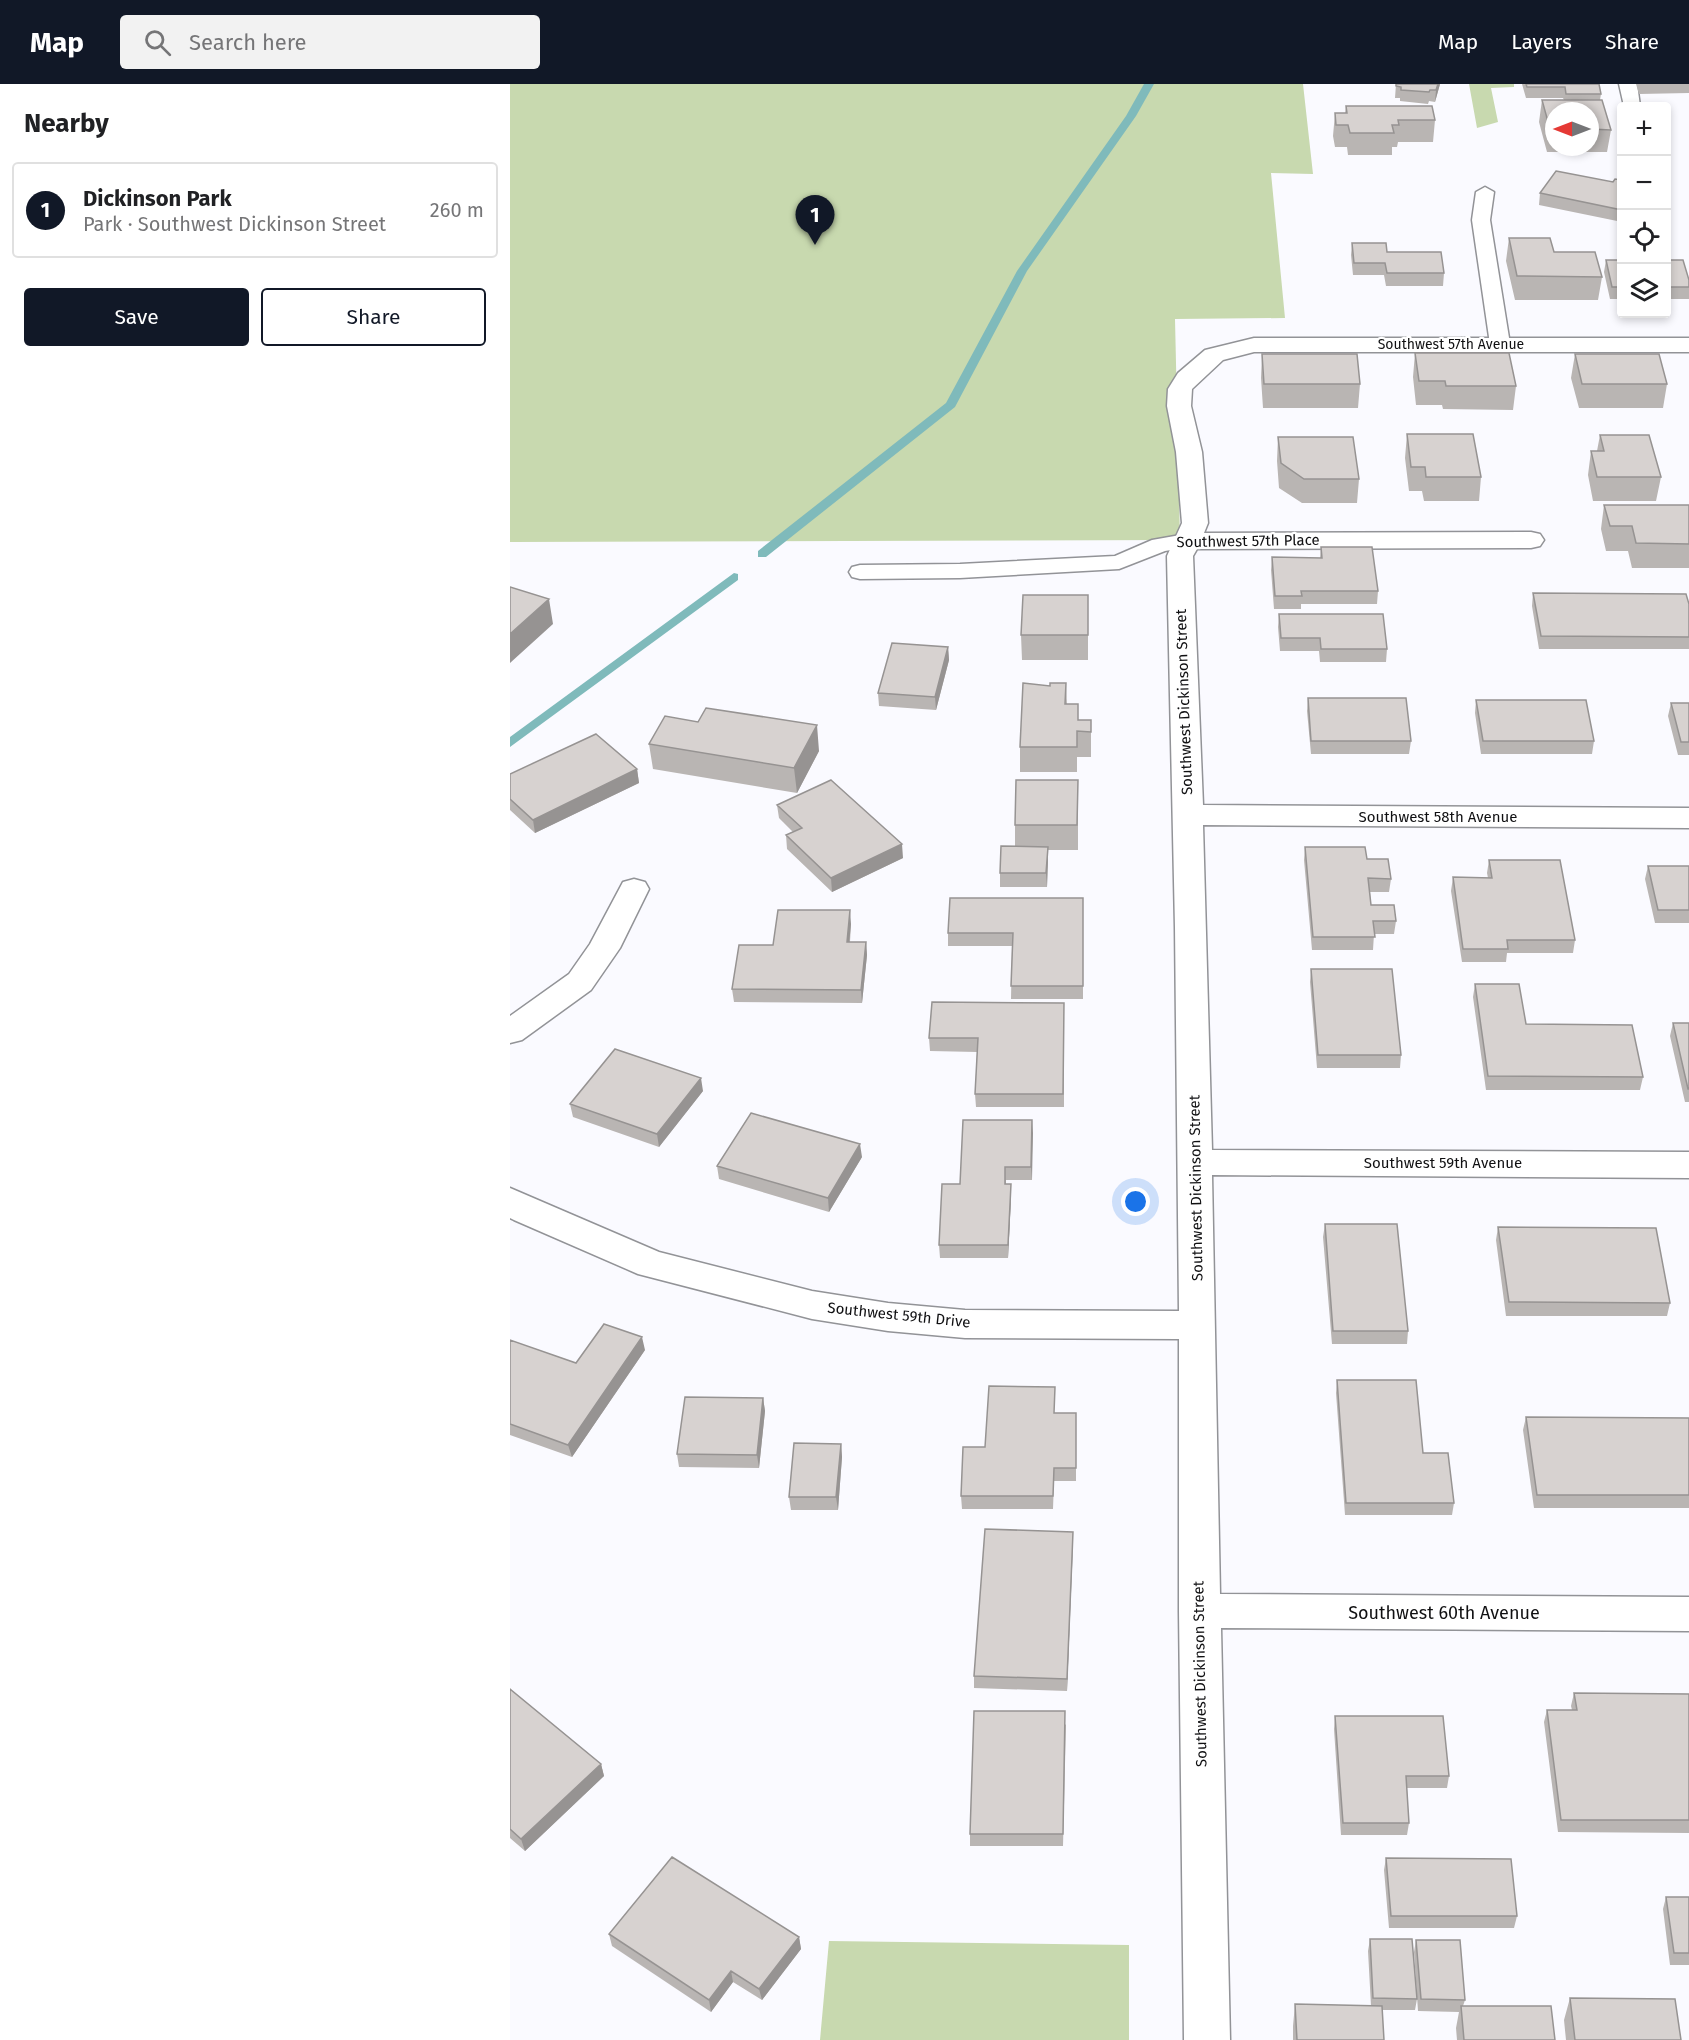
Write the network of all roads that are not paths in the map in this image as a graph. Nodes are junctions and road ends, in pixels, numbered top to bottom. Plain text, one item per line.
1 (1628, 84) edge
2 (1631, 102) edge
3 (1485, 192) dead end
4 (1500, 344) junction
5 (1689, 345) edge
6 (1214, 355) joint
7 (1531, 540) dead end
8 (1185, 541) junction
9 (860, 572) dead end
10 (1188, 815) junction
11 (1689, 818) edge
12 (634, 889) dead end
13 (510, 1032) edge
14 (1196, 1162) junction
15 (1689, 1165) edge
16 (510, 1201) edge
17 (1199, 1325) junction
18 (1199, 1611) junction
19 (1689, 1614) edge
20 (1207, 2040) edge

1 - 2 lane
3 - 4 lane
4 - 5 street, Southwest 57th Avenue
4 - 6 street, Southwest 57th Avenue
6 - 8 street, Southwest Dickinson Street
7 - 8 street, Southwest 57th Place
8 - 9 lane, Southwest 57th Place
8 - 10 street, Southwest Dickinson Street
10 - 11 street, Southwest 58th Avenue
10 - 14 street, Southwest Dickinson Street
12 - 13 street
14 - 15 street, Southwest 59th Avenue
14 - 17 street, Southwest Dickinson Street
16 - 17 street, Southwest 59th Drive
17 - 18 street, Southwest Dickinson Street
18 - 19 street, Southwest 60th Avenue
18 - 20 street, Southwest Dickinson Street

